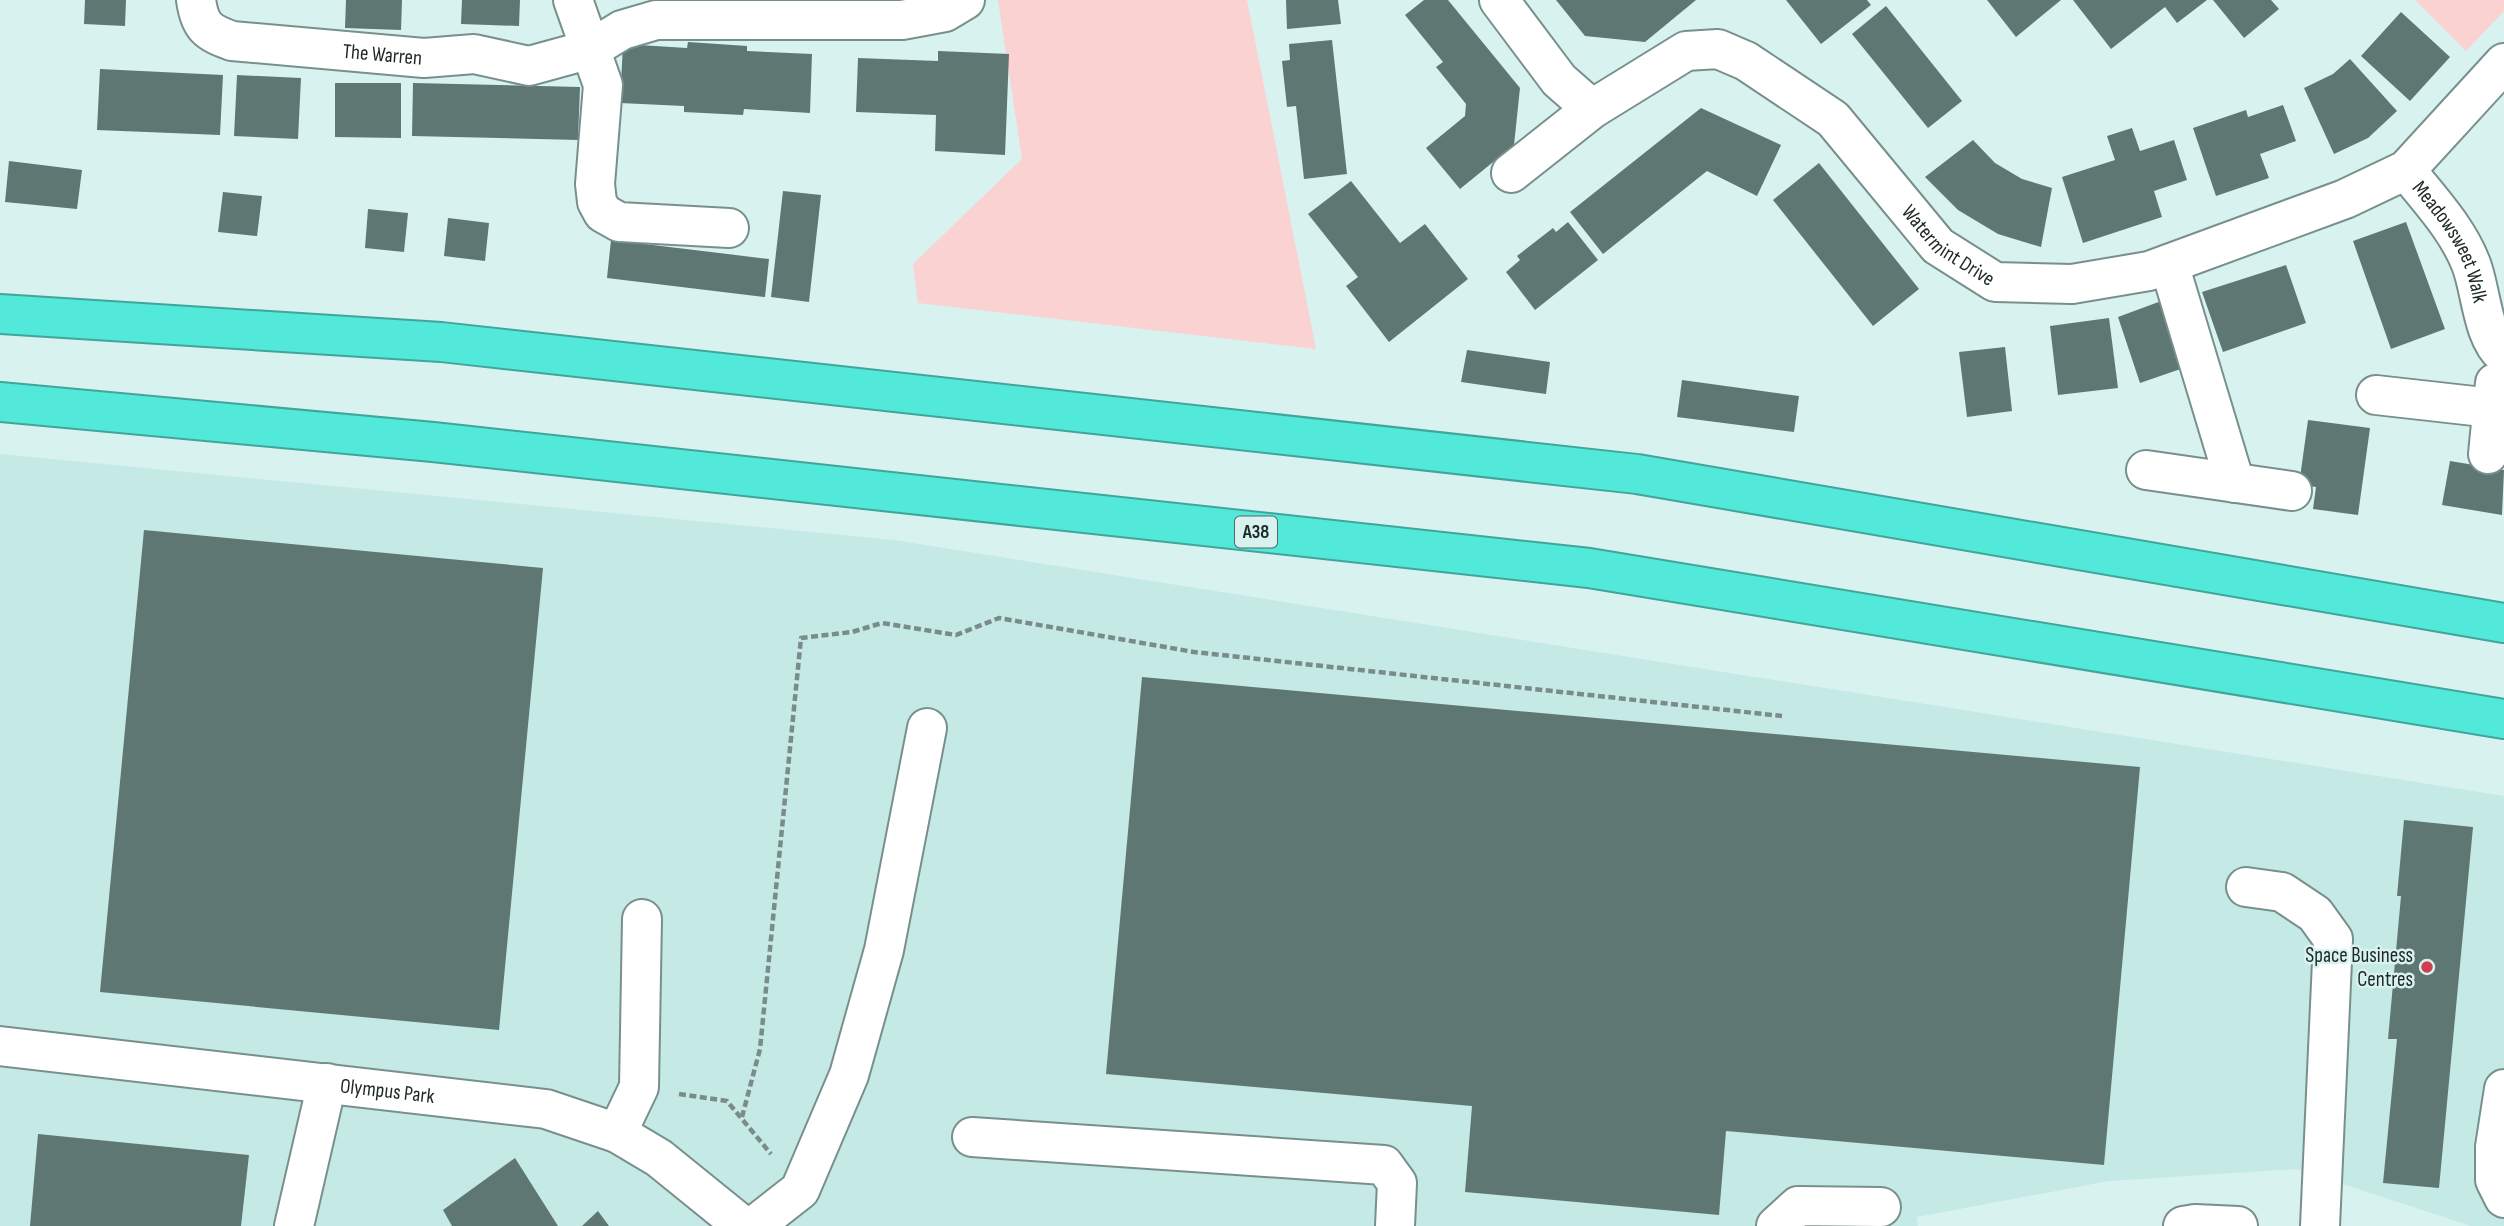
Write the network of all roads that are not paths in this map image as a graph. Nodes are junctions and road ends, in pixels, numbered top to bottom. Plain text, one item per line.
1 (196, 0) edge
2 (573, 0) edge
3 (965, 0) edge
4 (1499, 0) edge
5 (819, 10) edge
6 (591, 49) junction
7 (2504, 64) edge
8 (1592, 109) junction
9 (2406, 170) junction
10 (1511, 173) dead end
11 (729, 228) dead end
12 (2169, 264) junction
13 (0, 314) edge
14 (2501, 353) edge
15 (2376, 395) dead end
16 (0, 402) edge
17 (2493, 408) junction
18 (2488, 454) dead end
19 (2146, 470) dead end
20 (2235, 483) junction
21 (2292, 491) dead end
22 (2504, 623) edge
23 (2504, 719) edge
24 (927, 728) dead end
25 (2246, 887) dead end
26 (642, 919) dead end
27 (0, 1046) edge
28 (327, 1083) junction
29 (2504, 1090) edge
30 (617, 1133) junction
31 (972, 1137) dead end
32 (2504, 1198) edge
33 (1881, 1207) dead end
34 (295, 1226) edge
35 (743, 1226) edge
36 (754, 1226) edge
37 (1395, 1226) edge
38 (1776, 1226) edge
39 (2183, 1226) edge
40 (2238, 1226) edge
41 (2320, 1226) edge

1 - 6 street, The Warren
2 - 6 street
3 - 5 street, The Warren
4 - 8 street
5 - 6 street, The Warren
6 - 11 street
7 - 9 street, Watermint Drive
8 - 10 street, Watermint Drive
8 - 12 street, Watermint Drive
9 - 12 street, Watermint Drive
9 - 14 street, Meadowsweet Walk
12 - 20 street
13 - 22 highway
14 - 17 street
15 - 17 street
16 - 23 highway, A38
17 - 18 street
19 - 20 street
20 - 21 street
24 - 36 street
25 - 41 street
26 - 30 street
27 - 28 street, Olympus Park
28 - 30 street, Olympus Park
28 - 34 street
29 - 32 street
30 - 35 street, Olympus Park
31 - 37 street
33 - 38 street
39 - 40 street

